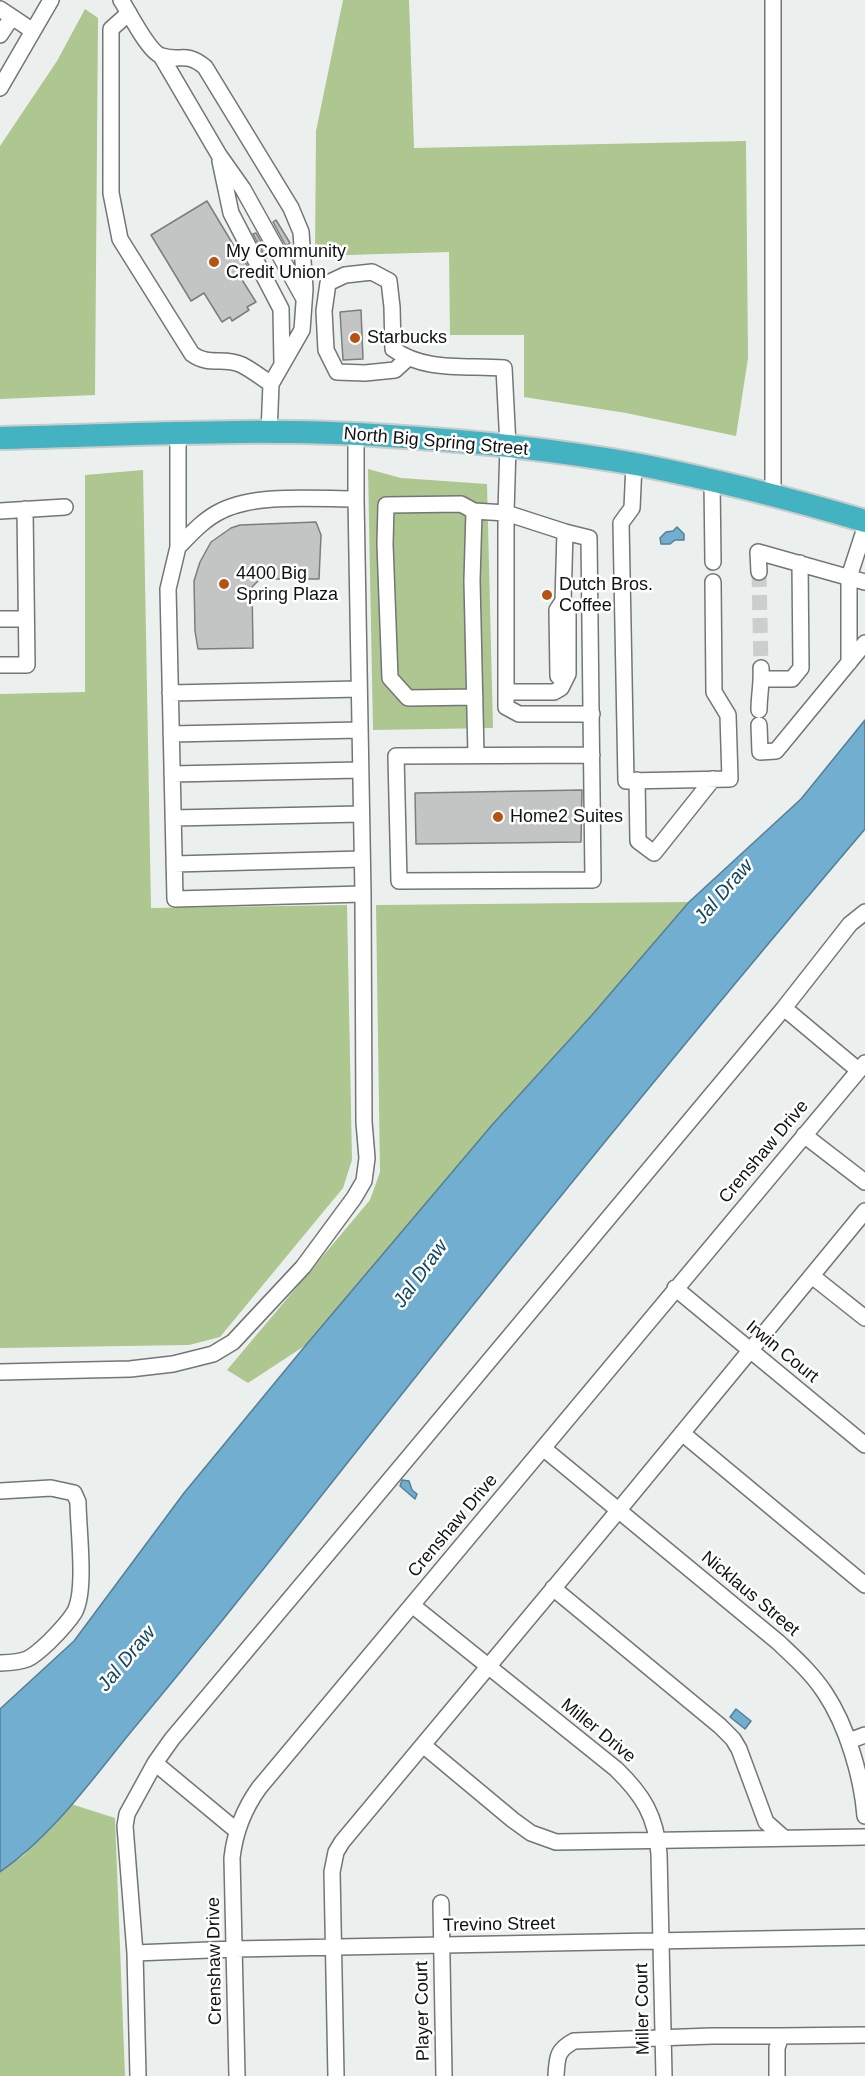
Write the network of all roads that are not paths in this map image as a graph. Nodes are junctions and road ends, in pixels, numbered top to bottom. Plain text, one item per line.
1 (51, 0) edge
2 (773, 0) edge
3 (125, 7) edge
4 (6, 13) edge
5 (33, 31) junction
6 (0, 35) edge
7 (161, 56) junction
8 (0, 88) edge
9 (219, 155) junction
10 (304, 299) junction
11 (298, 338) junction
12 (286, 358) junction
13 (407, 359) junction
14 (271, 384) junction
15 (269, 433) junction
16 (178, 434) junction
17 (356, 434) junction
18 (0, 438) edge
19 (508, 446) junction
20 (634, 464) junction
21 (712, 481) junction
22 (772, 495) junction
23 (356, 499) junction
24 (65, 507) dead end
25 (25, 509) junction
26 (0, 511) edge
27 (474, 511) junction
28 (506, 513) junction
29 (865, 521) edge
30 (865, 528) edge
31 (565, 532) junction
32 (178, 547) junction
33 (713, 562) dead end
34 (800, 563) junction
35 (759, 572) tunnel mouth
36 (849, 577) junction
37 (713, 582) dead end
38 (865, 582) edge
39 (0, 619) edge
40 (26, 619) junction
41 (865, 643) edge
42 (849, 663) junction
43 (0, 665) edge
44 (359, 689) junction
45 (506, 692) junction
46 (170, 693) junction
47 (475, 697) junction
48 (591, 714) junction
49 (360, 730) junction
50 (171, 734) junction
51 (476, 755) junction
52 (592, 755) junction
53 (360, 770) junction
54 (172, 774) junction
55 (713, 779) junction
56 (637, 780) junction
57 (361, 814) junction
58 (173, 818) junction
59 (362, 859) junction
60 (174, 864) junction
61 (363, 894) junction
62 (865, 912) edge
63 (784, 1008) junction
64 (862, 1066) edge
65 (804, 1135) junction
66 (865, 1182) edge
67 (865, 1211) edge
68 (812, 1276) junction
69 (675, 1288) junction
70 (865, 1318) edge
71 (751, 1351) junction
72 (0, 1372) edge
73 (682, 1433) junction
74 (865, 1445) edge
75 (543, 1448) junction
76 (0, 1491) edge
77 (618, 1511) junction
78 (865, 1584) edge
79 (553, 1588) junction
80 (412, 1605) junction
81 (0, 1663) edge
82 (487, 1666) junction
83 (865, 1735) edge
84 (849, 1741) junction
85 (423, 1745) junction
86 (155, 1763) junction
87 (865, 1816) edge
88 (237, 1831) junction
89 (865, 1837) edge
90 (784, 1838) junction
91 (658, 1840) junction
92 (441, 1903) dead end
93 (865, 1937) edge
94 (661, 1941) junction
95 (442, 1946) junction
96 (334, 1948) junction
97 (234, 1949) junction
98 (135, 1953) junction
99 (865, 2035) edge
100 (781, 2036) junction
101 (663, 2038) junction
102 (138, 2076) edge
103 (237, 2076) edge
104 (336, 2076) edge
105 (444, 2076) edge
106 (556, 2076) edge
107 (664, 2076) edge
108 (777, 2076) edge

1 - 5 street
2 - 22 street
3 - 7 street
3 - 14 street
4 - 5 street
4 - 6 street
5 - 8 street
7 - 9 street
7 - 10 street
9 - 10 street
9 - 11 street
9 - 12 street
10 - 11 street
11 - 12 street
12 - 14 street
13 - 13 street
13 - 19 street
14 - 15 street
15 - 16 highway, North Big Spring Street
15 - 17 highway, North Big Spring Street
16 - 18 highway, North Big Spring Street
16 - 32 street
17 - 19 highway, North Big Spring Street
17 - 23 street
19 - 20 highway, North Big Spring Street
19 - 28 street
20 - 21 highway, North Big Spring Street
20 - 56 street
21 - 22 highway, North Big Spring Street
21 - 33 street
22 - 29 highway, North Big Spring Street
23 - 32 street
23 - 44 street
24 - 25 street
25 - 26 street
25 - 40 street
27 - 28 street
27 - 47 street
27 - 47 street
28 - 31 street
28 - 45 street
30 - 36 street
31 - 45 street
31 - 48 street
32 - 46 street
34 - 35 street
34 - 36 street
34 - 42 street
36 - 38 street
36 - 42 street
37 - 55 street
39 - 40 street
40 - 43 street
41 - 42 street
44 - 46 street
44 - 49 street
45 - 48 street
46 - 50 street
47 - 51 street
48 - 52 street
49 - 50 street
49 - 53 street
50 - 54 street
51 - 52 street
51 - 52 street
53 - 54 street
53 - 57 street
54 - 58 street
55 - 56 street
55 - 56 street
57 - 58 street
57 - 59 street
58 - 60 street
59 - 60 street
59 - 61 street
60 - 61 street
61 - 72 street
62 - 63 street
63 - 64 street
63 - 86 street
64 - 65 street, Crenshaw Drive
65 - 66 street
65 - 69 street, Crenshaw Drive
67 - 68 street
68 - 70 street
68 - 71 street
69 - 71 street, Irwin Court
69 - 75 street, Crenshaw Drive
71 - 73 street
71 - 74 street, Irwin Court
73 - 77 street
73 - 78 street
75 - 77 street, Nicklaus Street
75 - 80 street, Crenshaw Drive
76 - 81 street
77 - 79 street
77 - 84 street, Nicklaus Street
79 - 82 street
79 - 90 street
80 - 82 street, Miller Drive
80 - 88 street, Crenshaw Drive
82 - 85 street
82 - 91 street, Miller Drive
83 - 84 street
84 - 87 street, Nicklaus Street
85 - 91 street
85 - 96 street
86 - 88 street
86 - 98 street
88 - 97 street, Crenshaw Drive
89 - 90 street
90 - 91 street
91 - 94 street, Miller Drive
92 - 95 street, Player Court
93 - 94 street, Trevino Street
94 - 95 street, Trevino Street
94 - 101 street, Miller Court
95 - 96 street, Trevino Street
95 - 105 street, Player Court
96 - 97 street, Trevino Street
96 - 104 street
97 - 98 street, Trevino Street
97 - 103 street, Crenshaw Drive
98 - 102 street
99 - 100 street
100 - 101 street
100 - 108 street
101 - 106 street
101 - 107 street, Miller Court

